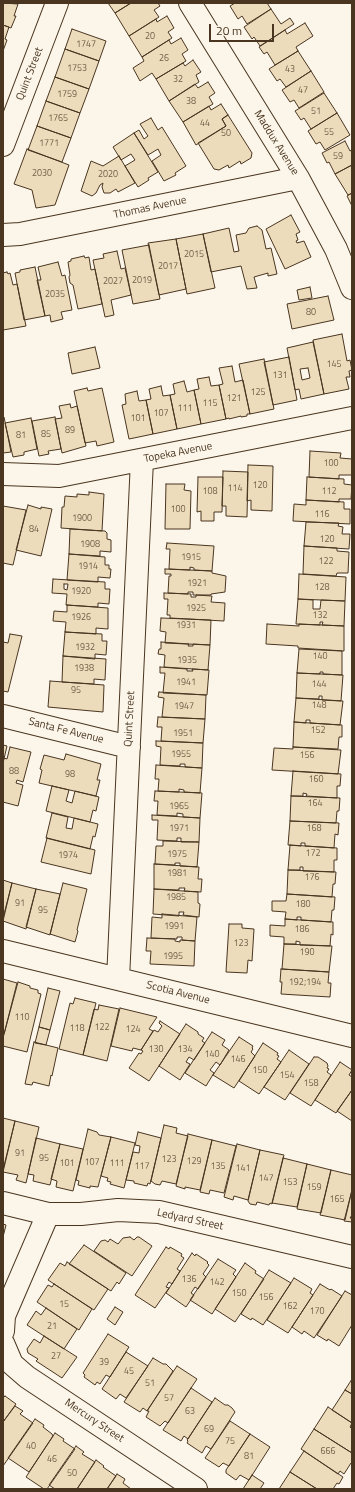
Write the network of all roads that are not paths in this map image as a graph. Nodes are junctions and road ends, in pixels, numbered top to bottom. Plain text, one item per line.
1 (57, 3) edge
2 (190, 3) edge
3 (3, 145) edge
4 (298, 178) junction
5 (3, 235) edge
6 (352, 288) edge
7 (352, 418) edge
8 (142, 460) junction
9 (3, 474) edge
10 (3, 716) edge
11 (129, 747) junction
12 (3, 951) edge
13 (118, 979) junction
14 (352, 1036) edge
15 (3, 1203) edge
16 (48, 1214) junction
17 (352, 1257) edge
18 (3, 1331) edge
19 (3, 1343) edge
20 (196, 1489) edge

1 - 3 street, Quint Street
2 - 4 street, Maddux Avenue
4 - 5 street, Thomas Avenue
4 - 6 street, Maddux Avenue
7 - 8 street, Topeka Avenue
8 - 9 street, Topeka Avenue
8 - 11 street, Quint Street
10 - 11 street, Santa Fe Avenue
11 - 13 street, Quint Street
12 - 13 street, Scotia Avenue
13 - 14 street, Scotia Avenue
15 - 16 street, Ledyard Street
16 - 17 street, Ledyard Street
16 - 18 street
19 - 20 street, Mercury Street

